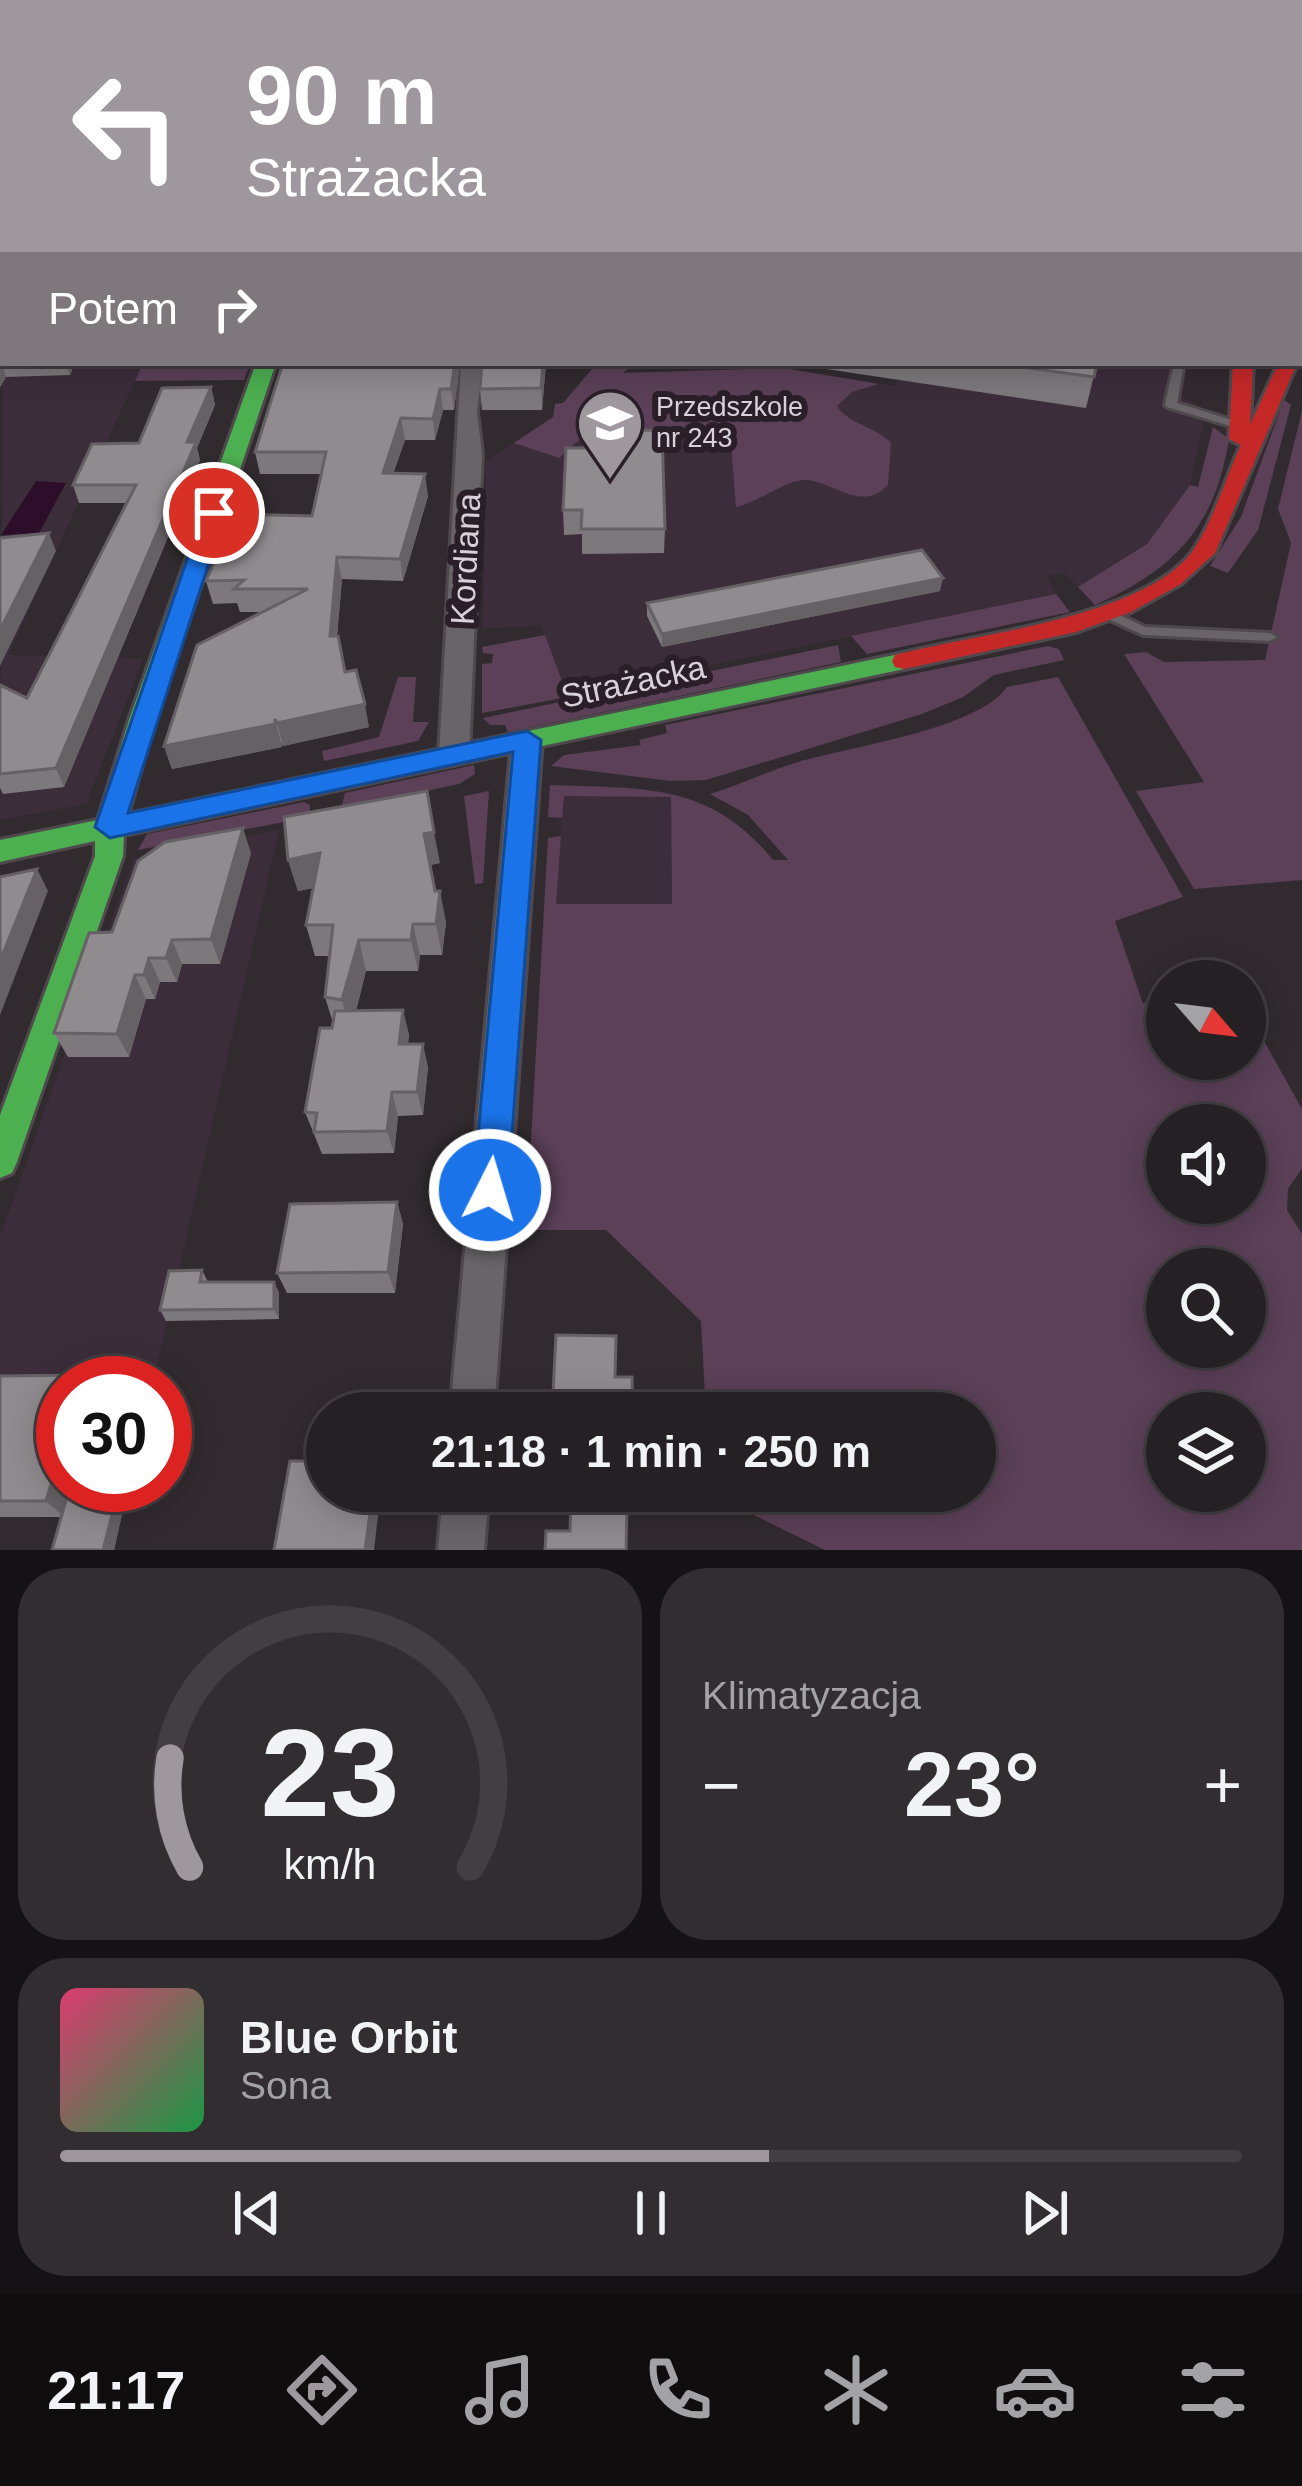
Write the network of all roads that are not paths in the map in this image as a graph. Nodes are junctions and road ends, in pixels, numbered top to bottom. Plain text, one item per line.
1 (265, 366) edge
2 (472, 366) edge
3 (1178, 366) edge
4 (1247, 366) edge
5 (1293, 367) edge
6 (1250, 428) junction
7 (1109, 614) junction
8 (1270, 637) dead end
9 (527, 740) junction
10 (454, 755) junction
11 (110, 827) junction
12 (0, 851) edge
13 (0, 1162) edge
14 (474, 1392) edge
15 (464, 1512) edge
16 (461, 1550) edge

1 - 11 street
2 - 10 street, Kordiana
3 - 6 lane
4 - 6 street, Strażacka
5 - 6 street, Strażacka
6 - 7 street, Strażacka
7 - 8 lane
7 - 9 street, Strażacka
9 - 10 street, Strażacka
9 - 14 street
10 - 11 street, Strażacka
11 - 12 street, Strażacka
11 - 13 street
15 - 16 street

